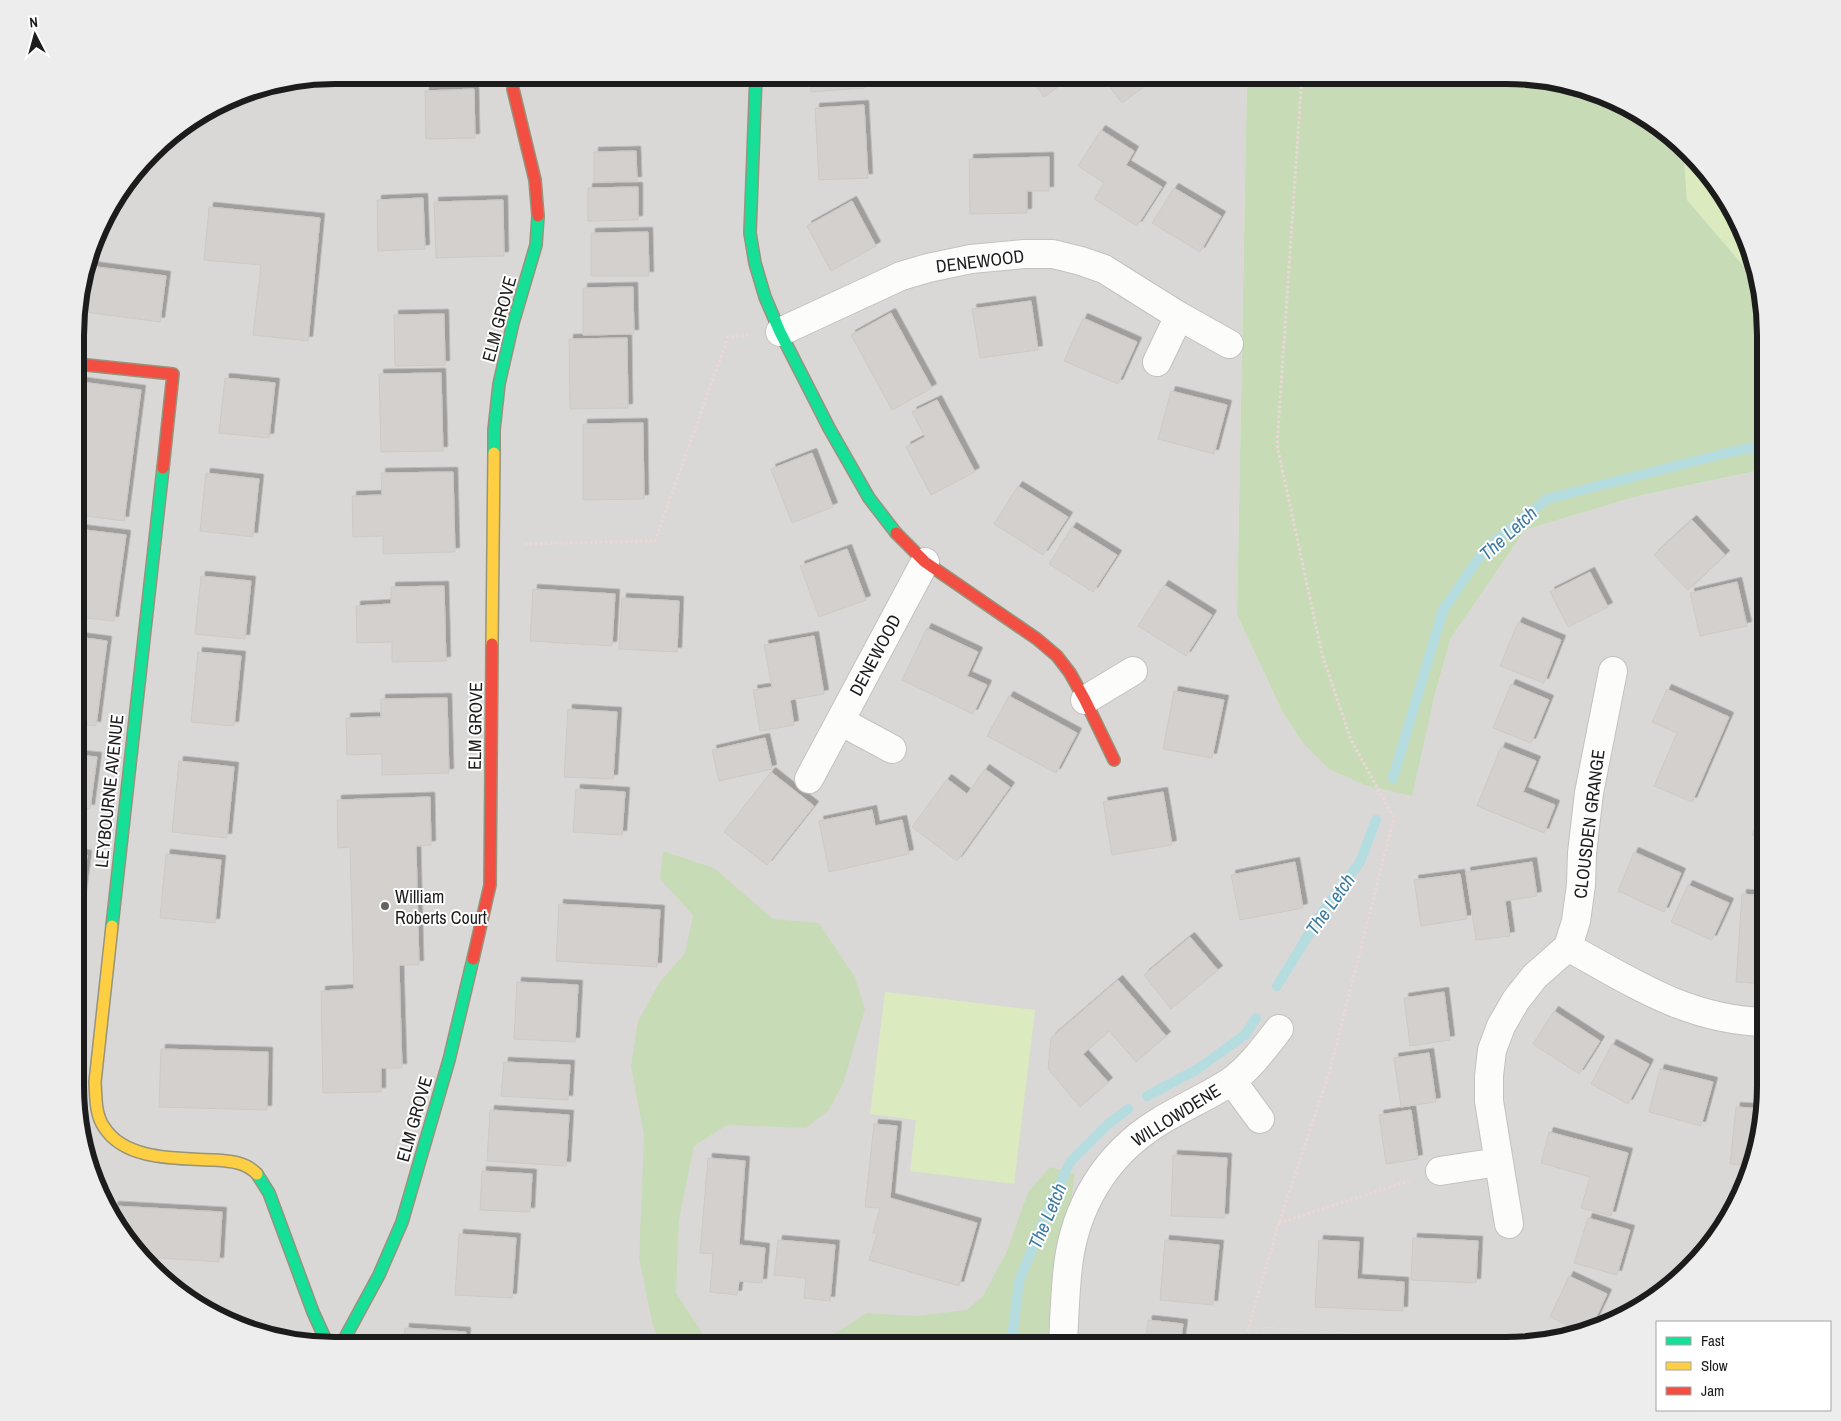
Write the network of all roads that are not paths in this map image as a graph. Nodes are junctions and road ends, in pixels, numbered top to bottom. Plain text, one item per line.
1 (756, 84) edge
2 (512, 88) dead end
3 (1179, 316) junction
4 (780, 332) junction
5 (1230, 344) dead end
6 (1157, 362) dead end
7 (84, 365) edge
8 (925, 562) junction
9 (1134, 670) dead end
10 (1613, 671) dead end
11 (1085, 700) junction
12 (840, 721) junction
13 (892, 749) dead end
14 (1114, 760) dead end
15 (808, 779) dead end
16 (1568, 947) junction
17 (1757, 1021) edge
18 (1279, 1029) dead end
19 (1232, 1081) junction
20 (1260, 1119) dead end
21 (1498, 1162) junction
22 (1440, 1171) road end
23 (1509, 1224) dead end
24 (324, 1337) edge
25 (346, 1337) edge
26 (1064, 1337) edge

1 - 4 street
2 - 25 street, ELM GROVE
3 - 4 street, DENEWOOD
3 - 5 street, DENEWOOD
3 - 6 street
4 - 8 street
7 - 24 street, LEYBOURNE AVENUE
8 - 11 street
8 - 12 street, DENEWOOD
9 - 11 street
10 - 16 street, CLOUSDEN GRANGE
11 - 14 street
12 - 13 street
12 - 15 street, DENEWOOD
16 - 17 street
16 - 21 street
18 - 19 street, WILLOWDENE
19 - 20 street, WILLOWDENE
19 - 26 street, WILLOWDENE
21 - 22 street
21 - 23 street

